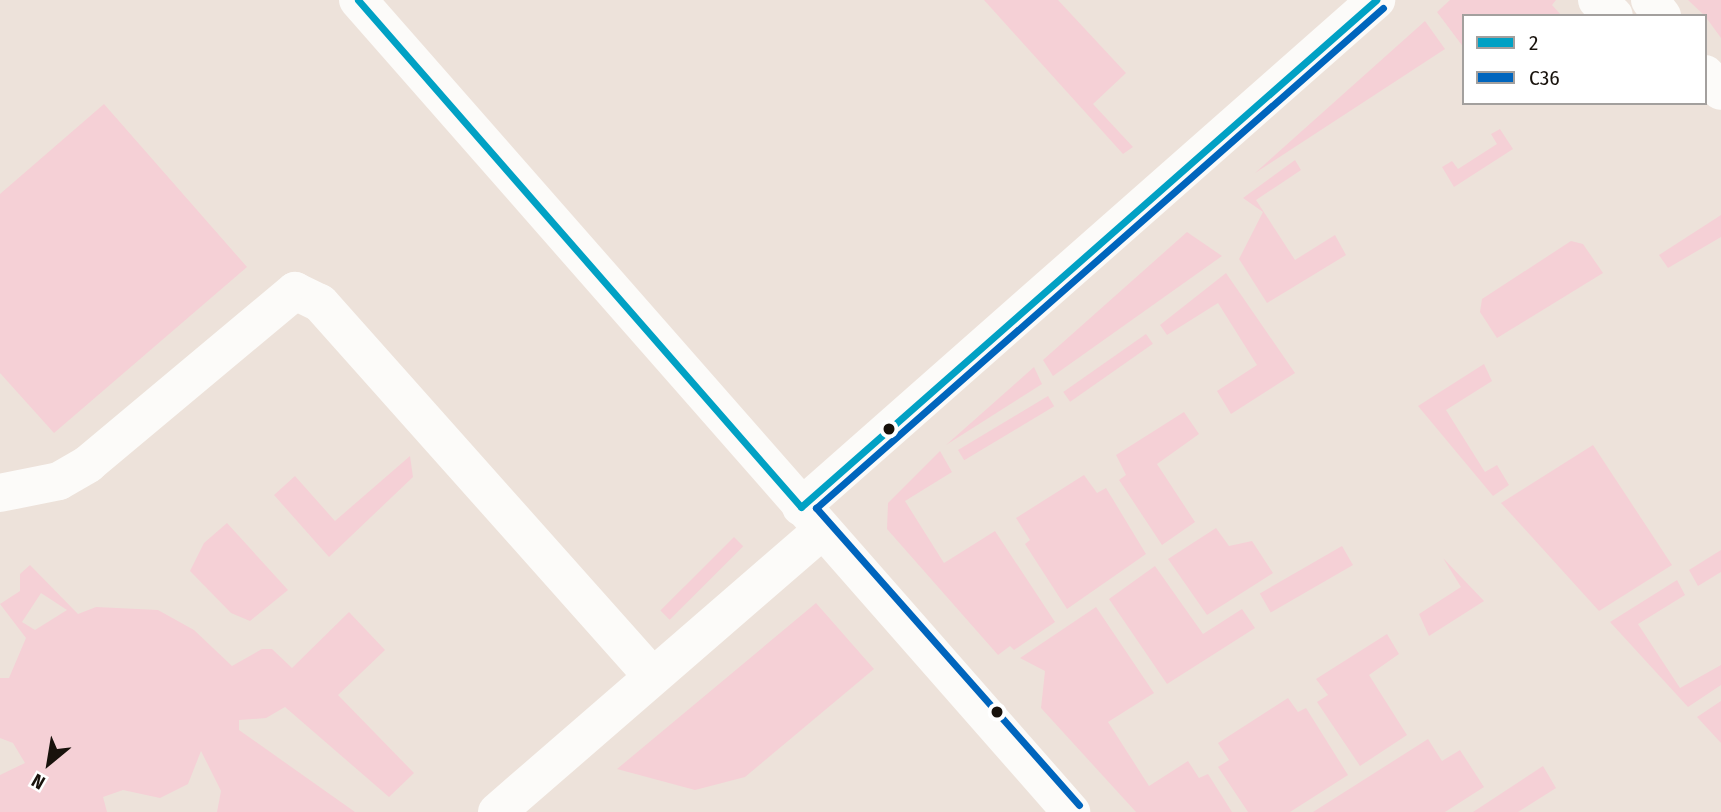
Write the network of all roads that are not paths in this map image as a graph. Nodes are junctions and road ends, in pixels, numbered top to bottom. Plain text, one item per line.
1 (358, 0) edge
2 (1376, 0) edge
3 (1597, 0) edge
4 (1612, 14) edge
5 (1707, 76) edge
6 (1721, 91) edge
7 (0, 493) edge
8 (811, 519) junction
9 (652, 675) junction
10 (496, 812) edge
11 (1071, 812) edge

1 - 8 street
2 - 8 street
3 - 4 street
5 - 6 street
7 - 9 street
8 - 9 street
8 - 11 street
9 - 10 street

